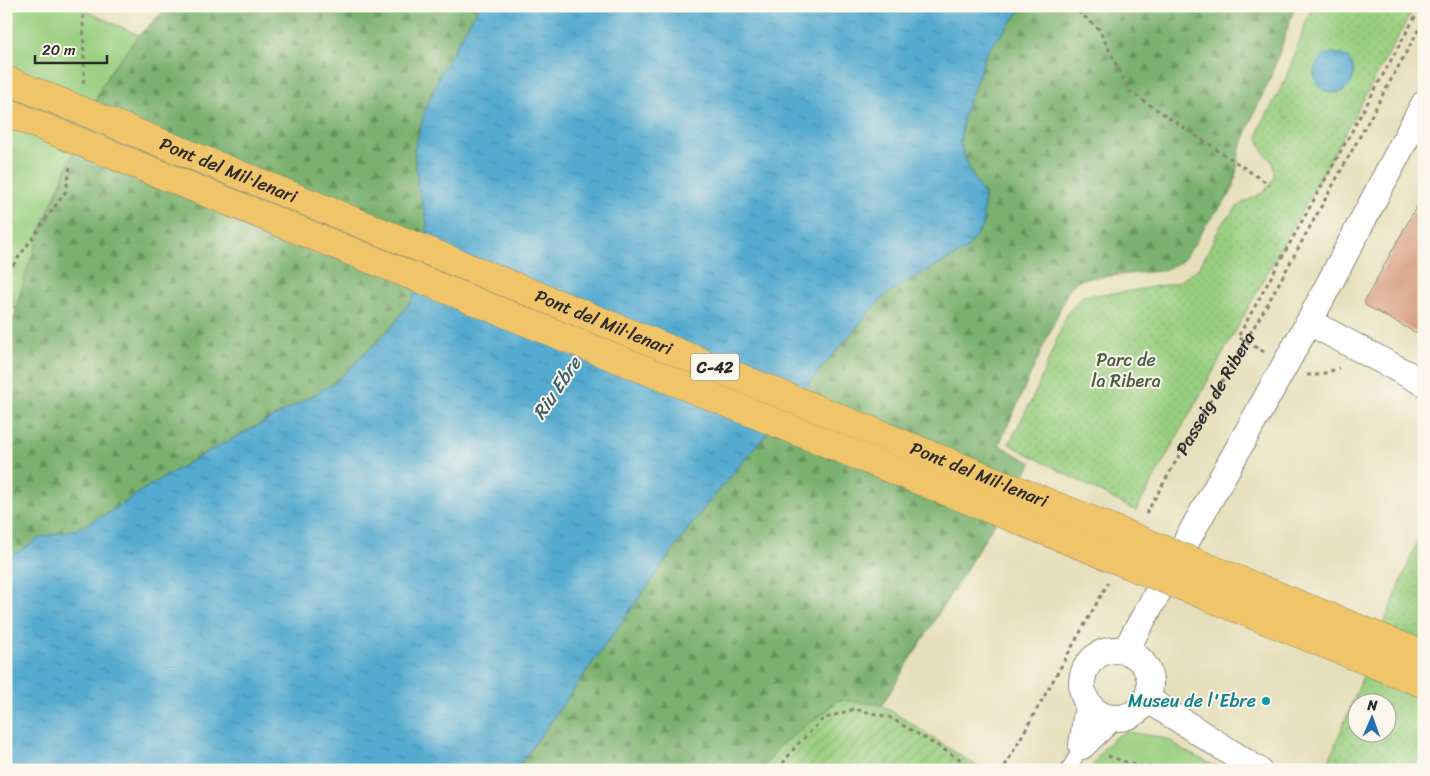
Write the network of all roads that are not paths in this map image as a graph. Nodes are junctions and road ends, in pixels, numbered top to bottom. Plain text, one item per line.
1 (6, 80) edge
2 (1424, 104) edge
3 (6, 112) edge
4 (1309, 322) junction
5 (1424, 383) edge
6 (1125, 651) junction
7 (1424, 655) edge
8 (1424, 684) edge
9 (1147, 699) junction
10 (1088, 705) junction
11 (1112, 718) junction
12 (1082, 746) junction
13 (1068, 770) edge
14 (1258, 770) edge

1 - 7 main road, Pont del Mil·lenari / C-42, bridge
2 - 4 street
3 - 8 main road, Pont del Mil·lenari / C-42, bridge
4 - 5 street
4 - 6 street
6 - 9 street
6 - 10 street
9 - 11 street
9 - 14 street
10 - 11 street
10 - 12 street
11 - 12 street
12 - 13 lane

